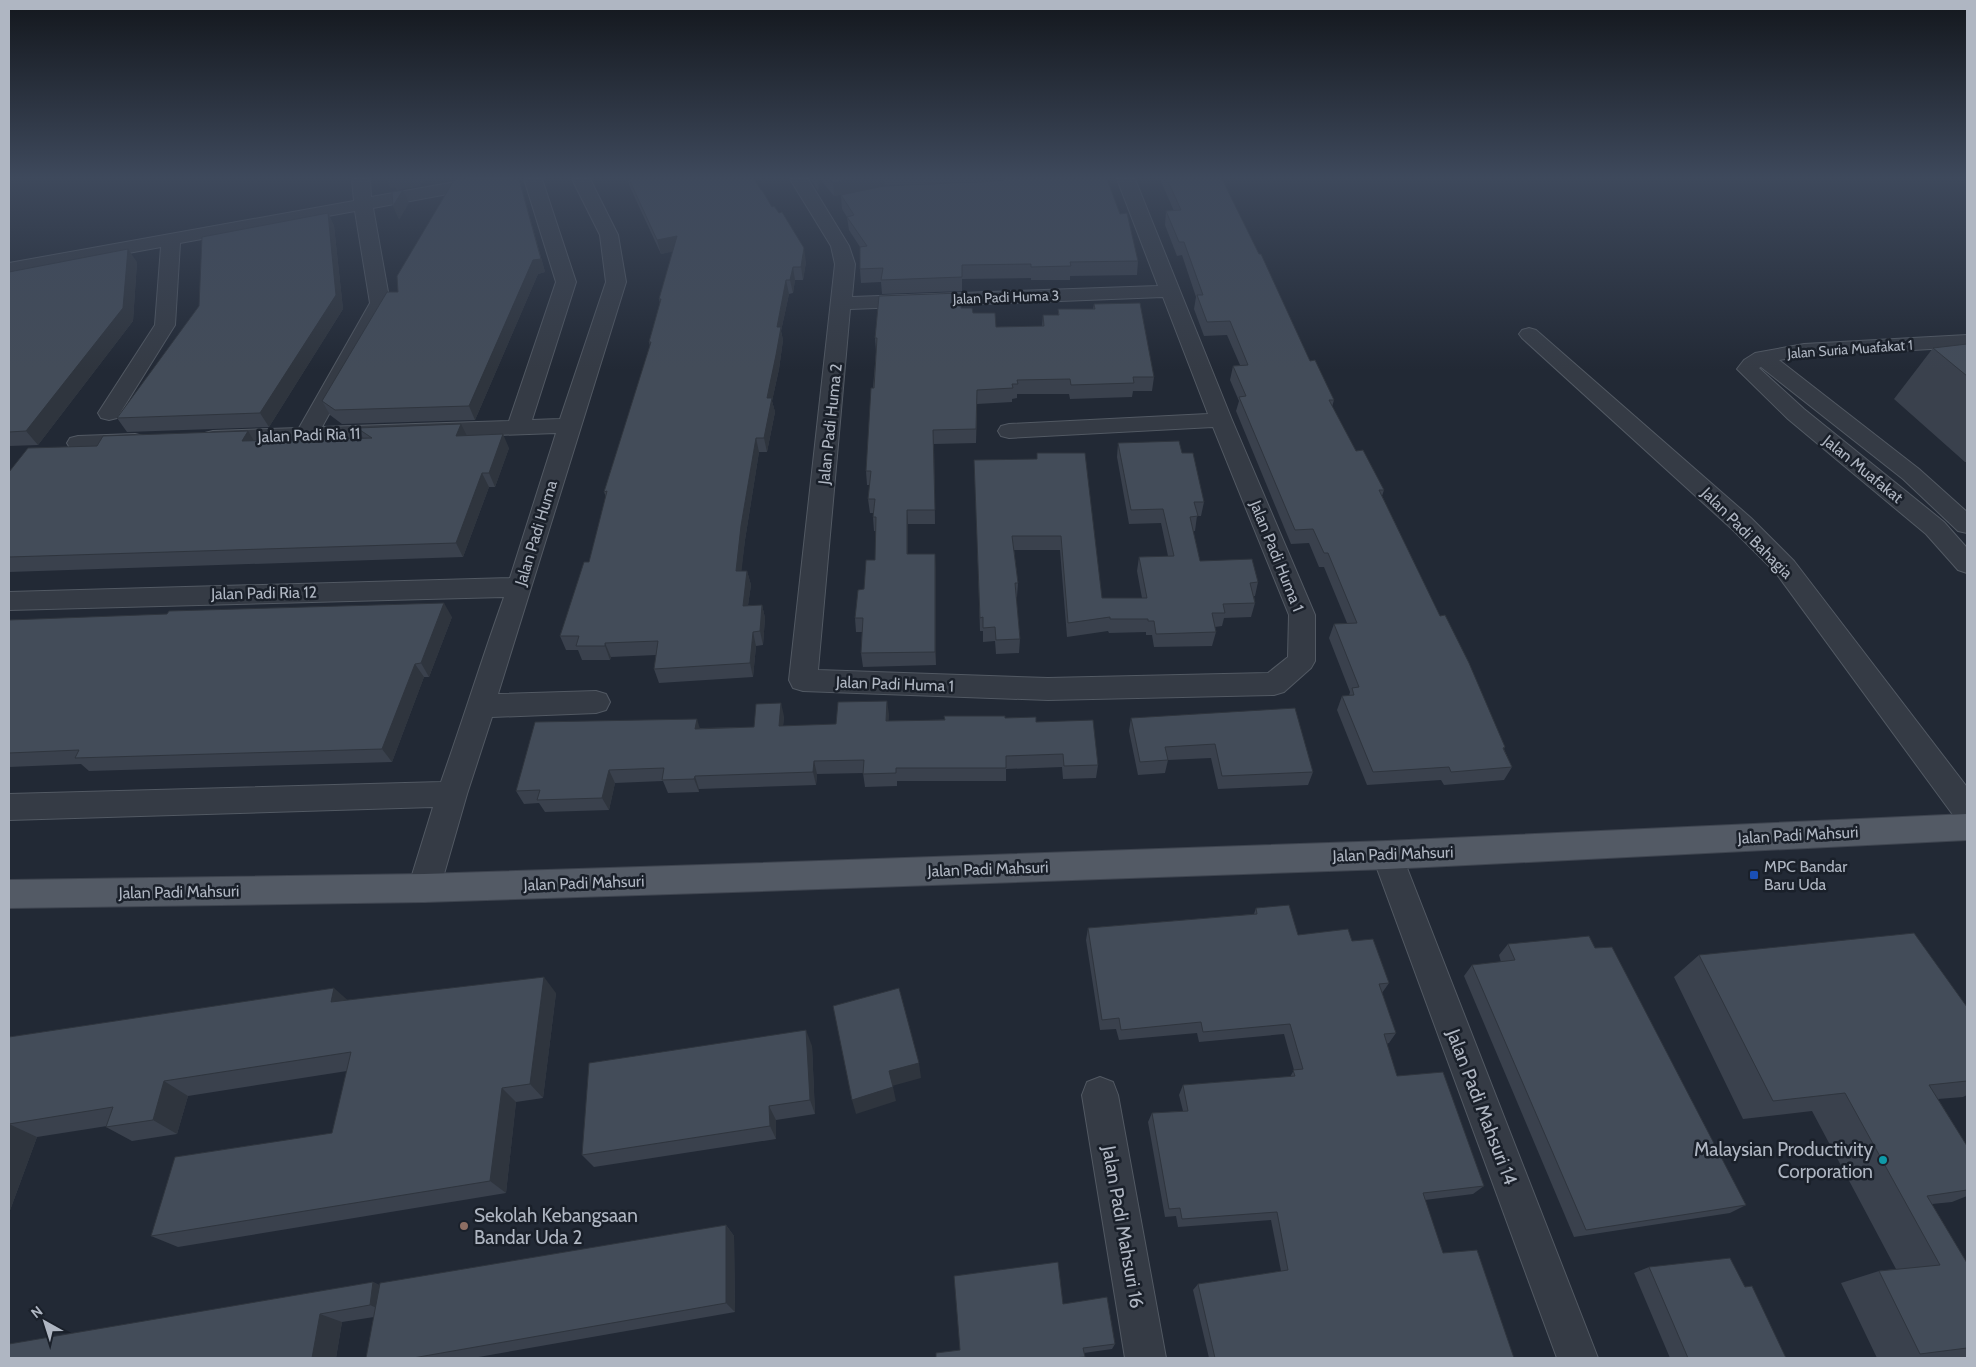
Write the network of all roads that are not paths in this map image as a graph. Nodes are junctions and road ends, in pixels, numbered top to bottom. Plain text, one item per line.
1 (151, 243) edge
2 (171, 243) edge
3 (370, 243) edge
4 (553, 243) edge
5 (610, 243) edge
6 (839, 243) edge
7 (1151, 243) edge
8 (9, 269) edge
9 (1170, 291) junction
10 (842, 302) junction
11 (1529, 334) dead end
12 (1967, 341) edge
13 (1759, 367) junction
14 (109, 413) dead end
15 (1221, 420) junction
16 (569, 426) junction
17 (518, 428) junction
18 (1009, 431) dead end
19 (307, 434) junction
20 (195, 438) edge
21 (156, 440) edge
22 (78, 443) dead end
23 (1967, 526) edge
24 (1967, 564) edge
25 (520, 587) junction
26 (9, 601) edge
27 (803, 680) joint
28 (596, 702) dead end
29 (482, 706) junction
30 (452, 794) junction
31 (9, 807) edge
32 (1967, 810) edge
33 (1967, 827) edge
34 (1387, 855) junction
35 (424, 888) junction
36 (9, 894) edge
37 (1100, 1095) dead end
38 (1146, 1358) edge
39 (1578, 1358) edge

1 - 8 street
2 - 14 street
3 - 19 street
4 - 17 street
5 - 16 street, Jalan Padi Huma
6 - 10 street, Jalan Padi Huma 2
7 - 9 street, Jalan Padi Huma 1
9 - 10 street, Jalan Padi Huma 3
9 - 15 street, Jalan Padi Huma 1
10 - 27 street, Jalan Padi Huma 2
11 - 32 street, Jalan Padi Bahagia
12 - 13 street, Jalan Suria Muafakat 1
13 - 23 street, Jalan Muafakat
13 - 24 street, Jalan Muafakat
15 - 18 street
15 - 27 street, Jalan Padi Huma 1
16 - 17 street, Jalan Padi Ria 11
16 - 25 street, Jalan Padi Huma
17 - 19 street, Jalan Padi Ria 11
19 - 20 street, Jalan Padi Ria 11
21 - 22 street
25 - 26 street, Jalan Padi Ria 12
25 - 29 street, Jalan Padi Huma
28 - 29 street
29 - 30 street, Jalan Padi Huma
30 - 31 street
30 - 35 street, Jalan Padi Huma
33 - 34 main road, Jalan Padi Mahsuri
34 - 35 main road, Jalan Padi Mahsuri
34 - 39 street, Jalan Padi Mahsuri 14
35 - 36 main road, Jalan Padi Mahsuri
37 - 38 street, Jalan Padi Mahsuri 16

